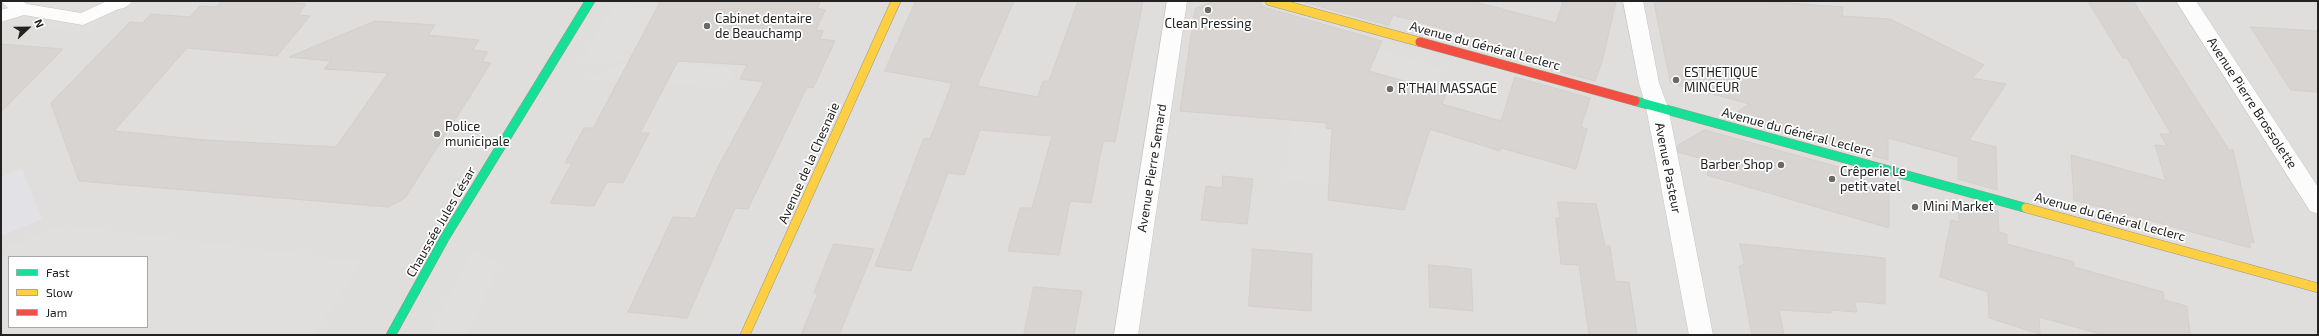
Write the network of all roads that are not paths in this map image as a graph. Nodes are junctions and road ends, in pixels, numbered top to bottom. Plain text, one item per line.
1 (9, 1) edge
2 (590, 1) edge
3 (896, 1) edge
4 (1177, 1) edge
5 (1270, 1) edge
6 (1633, 1) edge
7 (2186, 1) edge
8 (120, 2) edge
9 (23, 9) junction
10 (1, 16) edge
11 (1657, 107) junction
12 (2318, 205) edge
13 (2318, 288) edge
14 (390, 335) edge
15 (746, 335) edge
16 (1126, 335) edge
17 (1701, 335) edge

1 - 9 lane
2 - 14 main road, Chaussée Jules César
3 - 15 main road, Avenue de la Chesnaie
4 - 16 street, Avenue Pierre Semard
5 - 11 main road, Avenue du Général Leclerc
6 - 11 street, Avenue Pasteur
7 - 12 street, Avenue Pierre Brossolette
8 - 9 lane
9 - 10 lane
11 - 13 main road, Avenue du Général Leclerc
11 - 17 street, Avenue Pasteur

